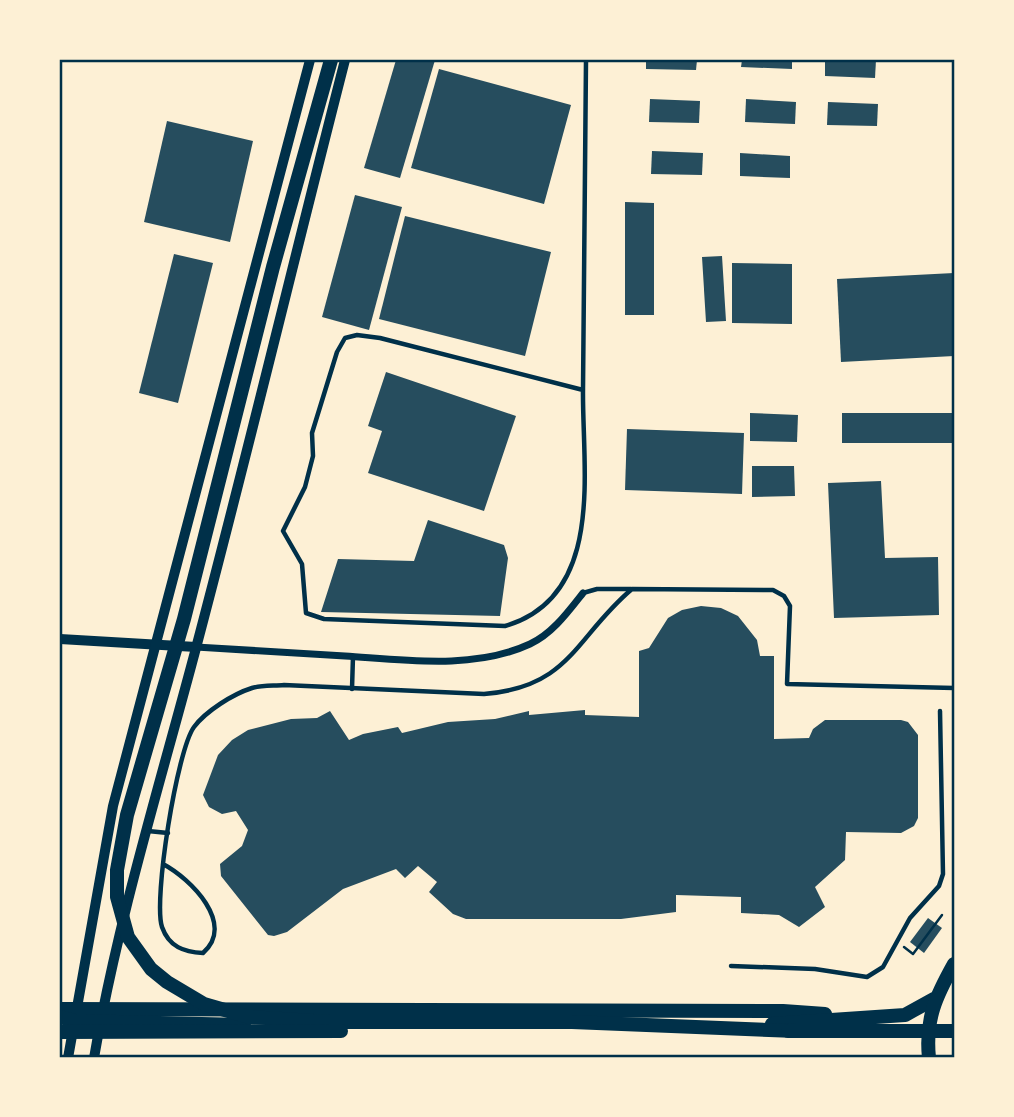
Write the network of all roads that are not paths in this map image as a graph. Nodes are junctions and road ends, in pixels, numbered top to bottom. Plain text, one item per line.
1 (310, 60) edge
2 (331, 60) edge
3 (345, 60) edge
4 (586, 60) edge
5 (583, 390) junction
6 (632, 589) junction
7 (583, 593) joint
8 (60, 639) edge
9 (158, 644) junction
10 (197, 647) junction
11 (353, 656) junction
12 (954, 688) edge
13 (352, 689) junction
14 (940, 711) dead end
15 (146, 831) junction
16 (168, 833) junction
17 (163, 864) junction
18 (954, 964) edge
19 (731, 966) dead end
20 (934, 999) junction
21 (60, 1009) edge
22 (76, 1014) junction
23 (102, 1014) junction
24 (60, 1017) edge
25 (796, 1031) junction
26 (954, 1031) edge
27 (60, 1032) edge
28 (68, 1058) edge
29 (94, 1058) edge
30 (929, 1058) edge

1 - 9 street
2 - 25 main road
3 - 10 street
4 - 5 lane
5 - 5 lane
6 - 7 lane
6 - 12 lane
6 - 13 lane
7 - 11 street
8 - 9 street
9 - 10 street
9 - 22 street
10 - 11 street
10 - 15 street
11 - 13 lane
13 - 16 lane
14 - 19 lane
15 - 16 lane
15 - 23 street
16 - 17 lane
17 - 17 lane
18 - 20 main road
20 - 23 main road
20 - 30 main road
21 - 22 main road
22 - 23 main road
22 - 24 main road
22 - 28 street
23 - 29 street
25 - 26 main road
25 - 27 main road

